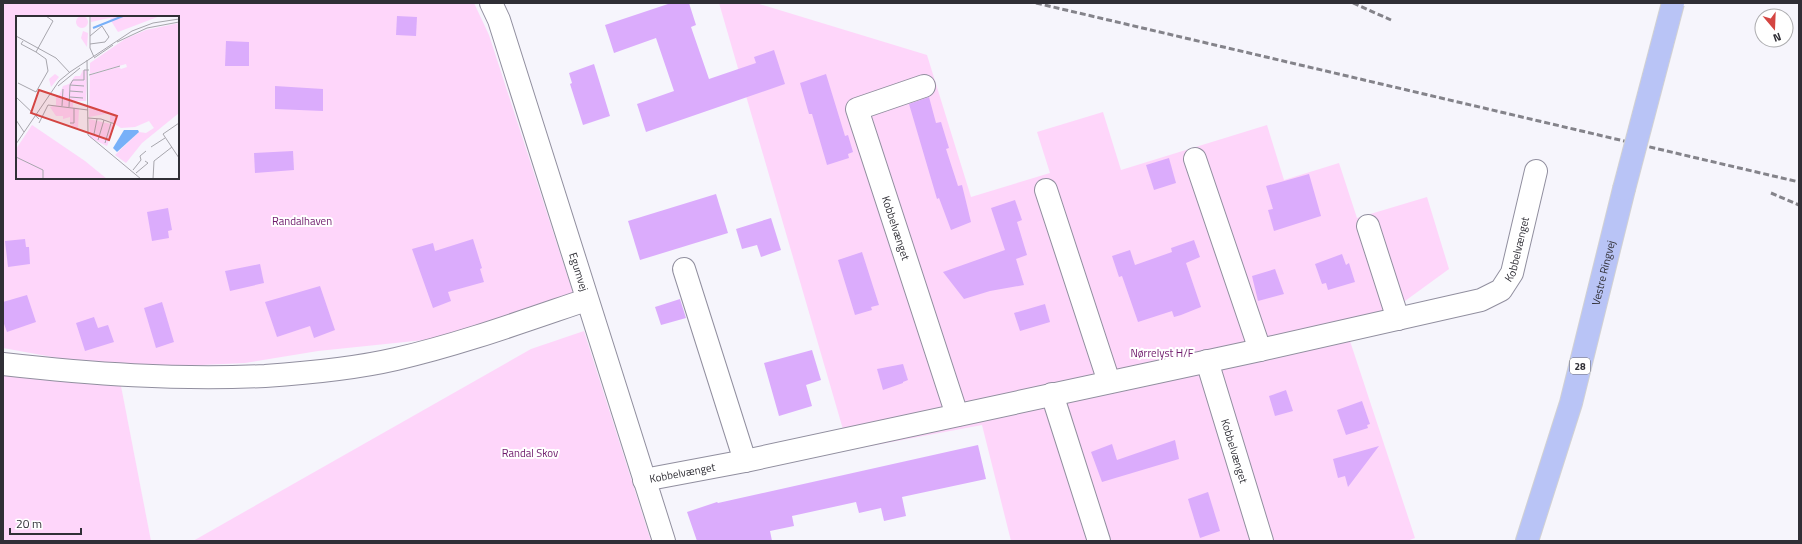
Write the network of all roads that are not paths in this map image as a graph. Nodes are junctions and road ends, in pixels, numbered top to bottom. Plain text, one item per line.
1 (491, 3) edge
2 (1673, 3) edge
3 (924, 86) dead end
4 (1195, 159) dead end
5 (1536, 171) dead end
6 (1046, 190) dead end
7 (1368, 226) dead end
8 (684, 269) dead end
9 (586, 300) junction
10 (1398, 319) junction
11 (1260, 350) junction
12 (1206, 361) junction
13 (3, 364) edge
14 (1109, 382) junction
15 (1052, 394) junction
16 (956, 415) junction
17 (744, 461) junction
18 (644, 480) junction
19 (664, 541) edge
20 (1098, 541) edge
21 (1262, 541) edge
22 (1527, 541) edge

1 - 9 street, Egumvej
2 - 22 main road, Vestre Ringvej / 28, bridge
3 - 16 street, Kobbelvænget
4 - 11 street
5 - 10 street, Kobbelvænget
6 - 14 street
7 - 10 street
8 - 17 street
9 - 13 street
9 - 18 street, Egumvej
10 - 11 street, Kobbelvænget
11 - 12 street, Kobbelvænget
12 - 14 street, Kobbelvænget
12 - 21 street, Kobbelvænget
14 - 15 street, Kobbelvænget
15 - 16 street, Kobbelvænget
15 - 20 street
16 - 17 street, Kobbelvænget
17 - 18 street, Kobbelvænget
18 - 19 street, Egumvej

